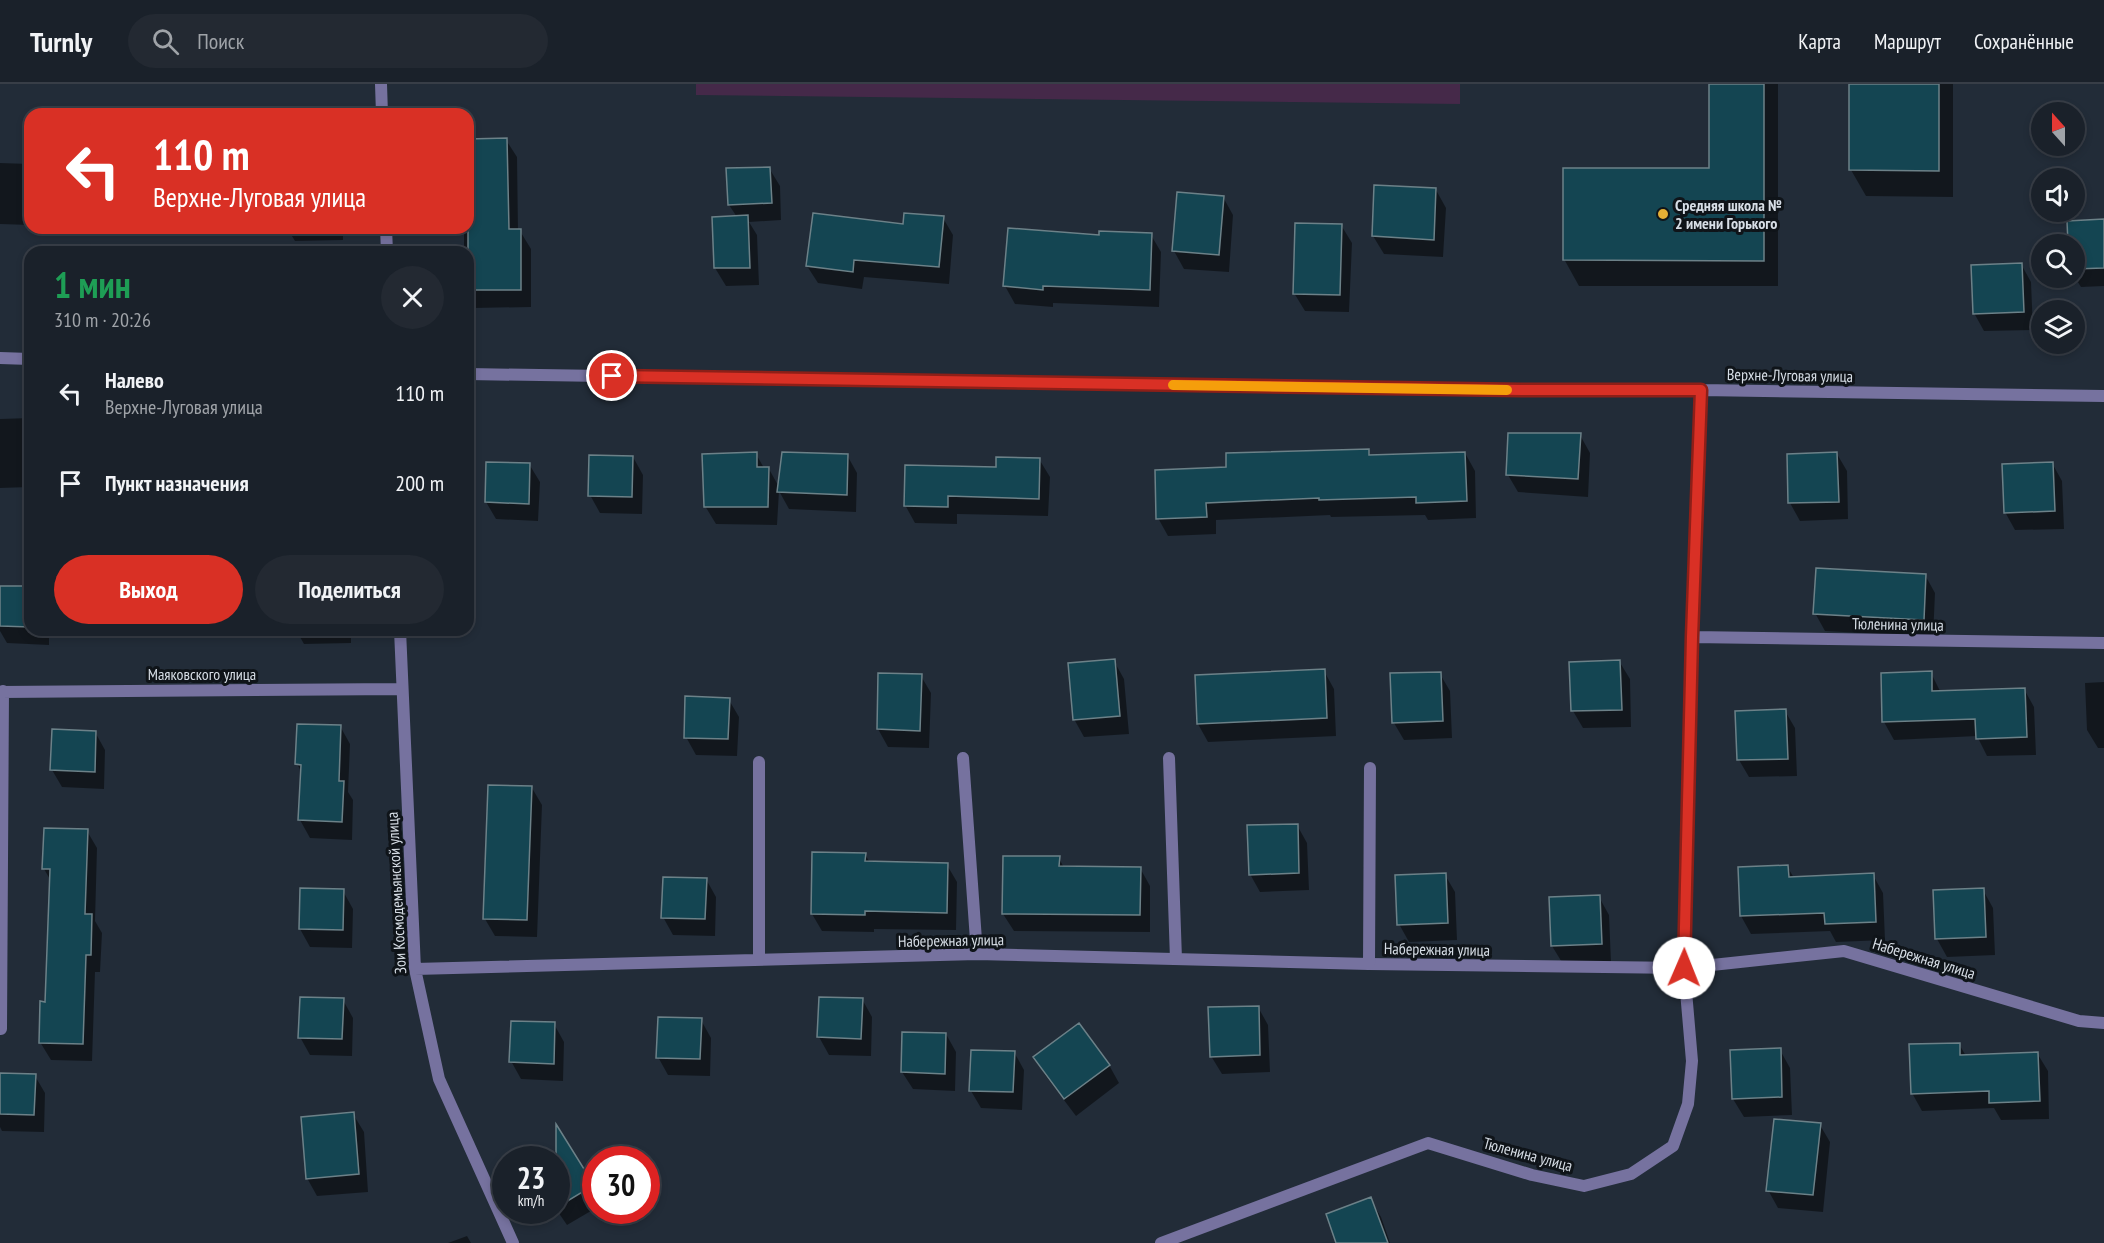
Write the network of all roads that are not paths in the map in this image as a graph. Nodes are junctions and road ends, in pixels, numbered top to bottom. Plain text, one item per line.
1 (381, 84) edge
2 (382, 108) edge
3 (0, 358) edge
4 (24, 359) edge
5 (474, 374) edge
6 (1701, 390) junction
7 (2104, 396) edge
8 (400, 636) edge
9 (1692, 637) junction
10 (2104, 643) edge
11 (402, 689) junction
12 (2, 692) edge
13 (963, 758) dead end
14 (1169, 758) dead end
15 (759, 762) dead end
16 (1370, 768) dead end
17 (977, 954) junction
18 (1176, 959) junction
19 (759, 960) junction
20 (1370, 964) junction
21 (1684, 968) junction
22 (415, 969) junction
23 (2104, 1023) edge
24 (2, 1029) edge
25 (513, 1243) edge
26 (1161, 1243) edge

1 - 2 street
3 - 4 street
5 - 6 street, Верхне-Луговая улица
6 - 7 street, Верхне-Луговая улица
6 - 9 street, Тюленина улица
8 - 11 street, Зои Космодемьянской улица
9 - 10 street, Тюленина улица
9 - 21 street, Тюленина улица
11 - 12 street, Маяковского улица
11 - 22 street, Зои Космодемьянской улица
12 - 24 street, Маяковского улица
13 - 17 street
14 - 18 street
15 - 19 street
16 - 20 street
17 - 18 street, Набережная улица
17 - 19 street, Набережная улица
18 - 20 street, Набережная улица
19 - 22 street, Набережная улица
20 - 21 street, Набережная улица
21 - 23 street, Набережная улица
21 - 26 street, Тюленина улица
22 - 25 street, Зои Космодемьянской улица

